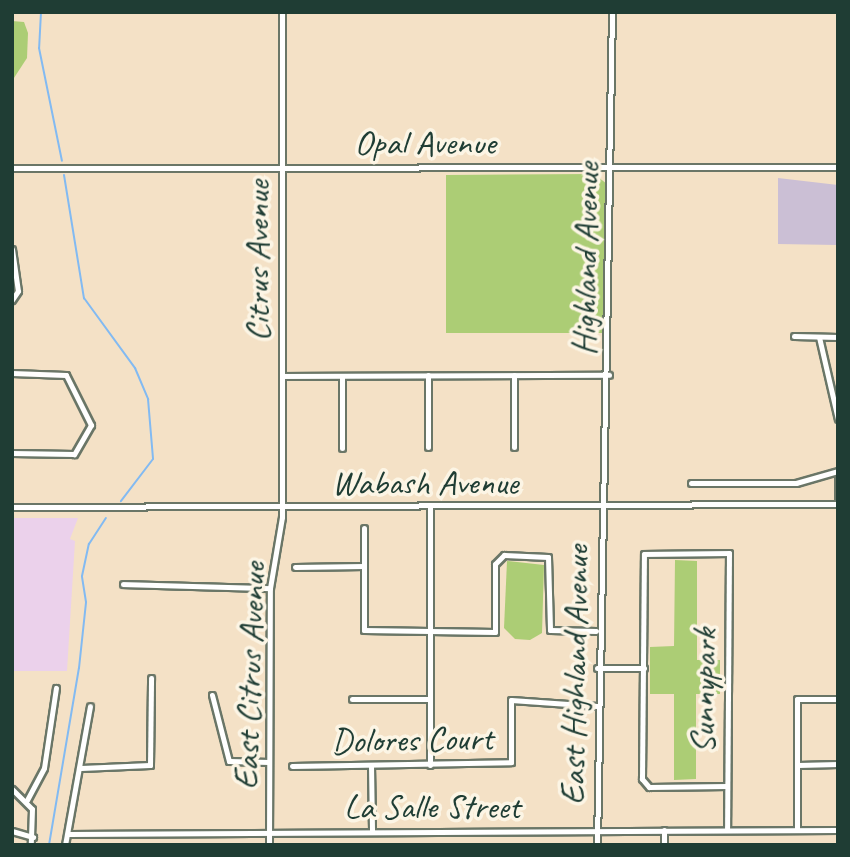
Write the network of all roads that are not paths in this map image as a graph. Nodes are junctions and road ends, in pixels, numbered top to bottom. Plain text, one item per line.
1 (282, 12) edge
2 (612, 12) edge
3 (282, 167) junction
4 (611, 167) junction
5 (838, 167) edge
6 (12, 168) edge
7 (12, 249) edge
8 (15, 300) edge
9 (794, 336) dead end
10 (819, 337) junction
11 (838, 337) edge
12 (12, 373) edge
13 (428, 375) junction
14 (514, 375) junction
15 (609, 375) junction
16 (282, 376) junction
17 (342, 376) junction
18 (838, 419) edge
19 (428, 447) dead end
20 (514, 447) dead end
21 (342, 448) dead end
22 (12, 453) edge
23 (838, 471) edge
24 (838, 479) edge
25 (691, 483) dead end
26 (838, 502) edge
27 (602, 506) junction
28 (12, 507) edge
29 (430, 508) junction
30 (282, 509) junction
31 (364, 528) dead end
32 (364, 566) junction
33 (295, 567) dead end
34 (123, 584) dead end
35 (270, 588) junction
36 (429, 629) junction
37 (596, 631) junction
38 (597, 668) junction
39 (644, 668) junction
40 (151, 678) dead end
41 (56, 688) dead end
42 (212, 695) dead end
43 (352, 699) dead end
44 (429, 699) junction
45 (838, 699) edge
46 (90, 706) dead end
47 (597, 706) junction
48 (269, 762) junction
49 (838, 764) edge
50 (371, 765) junction
51 (430, 765) junction
52 (798, 765) junction
53 (292, 766) dead end
54 (81, 768) junction
55 (727, 786) junction
56 (12, 789) edge
57 (27, 800) junction
58 (664, 830) junction
59 (727, 830) junction
60 (797, 830) junction
61 (838, 830) edge
62 (12, 831) edge
63 (372, 831) junction
64 (597, 831) junction
65 (269, 832) junction
66 (68, 834) junction
67 (33, 837) junction
68 (31, 845) edge
69 (65, 845) edge
70 (269, 845) edge
71 (597, 845) edge
72 (664, 845) edge

1 - 3 street, Citrus Avenue
2 - 4 street, Highland Avenue
3 - 4 street, Opal Avenue
3 - 6 street, Opal Avenue
3 - 16 street, Citrus Avenue
4 - 5 street, Opal Avenue
4 - 15 street, Highland Avenue
7 - 8 street
9 - 10 street
10 - 11 street
10 - 18 street
12 - 22 street
13 - 14 street
13 - 17 street
13 - 19 street
14 - 15 street
14 - 20 street
15 - 27 street, Highland Avenue
16 - 17 street
16 - 30 street, Citrus Avenue
17 - 21 street
23 - 25 street
24 - 26 street
26 - 27 street, Wabash Avenue
27 - 29 street, Wabash Avenue
27 - 37 street, East Highland Avenue
28 - 30 street, Wabash Avenue
29 - 30 street, Wabash Avenue
29 - 36 street
30 - 35 street, East Citrus Avenue
31 - 32 street
32 - 33 street
32 - 36 street
34 - 35 street
35 - 48 street, East Citrus Avenue
36 - 37 street
36 - 44 street
37 - 38 street, East Highland Avenue
38 - 39 street
38 - 47 street, East Highland Avenue
39 - 55 street
39 - 55 street, Sunnypark
40 - 54 street
41 - 57 street
42 - 48 street
43 - 44 street
44 - 51 street
45 - 52 street
46 - 54 street
47 - 51 street, Dolores Court
47 - 64 street, East Highland Avenue
48 - 65 street, East Citrus Avenue
49 - 52 street
50 - 51 street, Dolores Court
50 - 53 street, Dolores Court
50 - 63 street
52 - 60 street
54 - 66 street
55 - 59 street, Sunnypark
56 - 57 street
57 - 67 street
58 - 59 street, La Salle Street
58 - 64 street, La Salle Street
58 - 72 street
59 - 60 street, La Salle Street
60 - 61 street, La Salle Street
62 - 67 street
63 - 64 street, La Salle Street
63 - 65 street, La Salle Street
64 - 71 street, East Highland Avenue
65 - 66 street, La Salle Street
65 - 70 street, East Citrus Avenue
66 - 69 street
67 - 68 street

